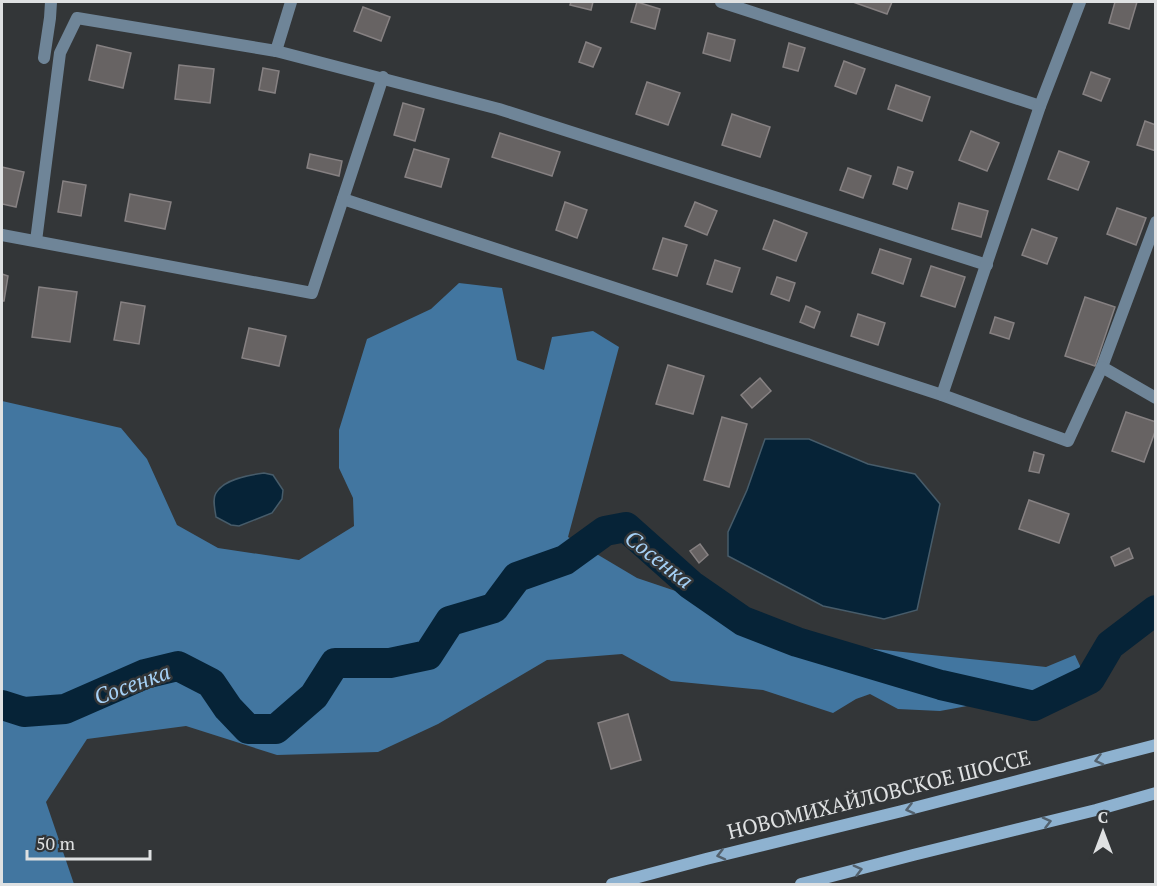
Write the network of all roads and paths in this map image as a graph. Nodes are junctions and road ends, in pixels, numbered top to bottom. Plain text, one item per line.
1 (51, 2) edge
2 (291, 2) edge
3 (721, 2) edge
4 (1080, 2) edge
5 (276, 51) junction
6 (44, 58) dead end
7 (383, 78) junction
8 (1040, 106) junction
9 (343, 199) junction
10 (1155, 222) edge
11 (2, 235) edge
12 (36, 242) junction
13 (987, 265) junction
14 (1102, 367) junction
15 (942, 395) junction
16 (1155, 398) edge
17 (1155, 745) edge
18 (1155, 793) edge
19 (612, 885) edge
20 (801, 885) edge

1 - 6 street
2 - 5 street
3 - 8 street
4 - 8 street
5 - 7 street
5 - 12 street
7 - 9 street
7 - 13 street
8 - 13 street
9 - 12 street
9 - 15 street
10 - 14 street
11 - 12 street
13 - 15 street
14 - 15 street
14 - 16 street
17 -> 19 main road, НОВОМИХАЙЛОВСКОЕ ШОССЕ
20 -> 18 main road

